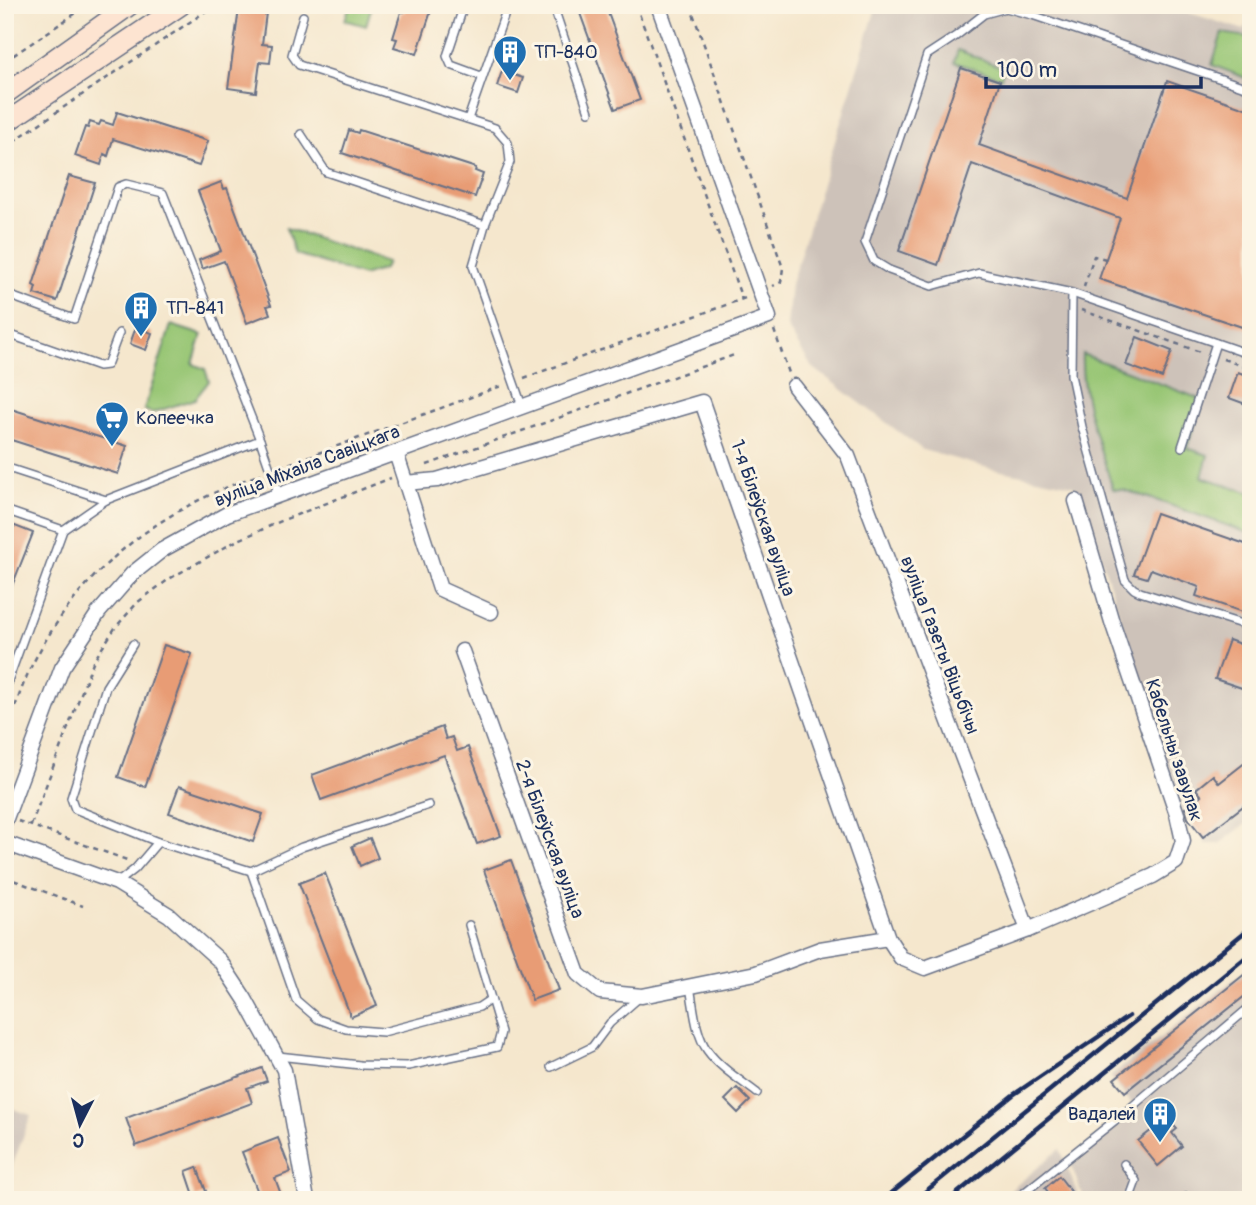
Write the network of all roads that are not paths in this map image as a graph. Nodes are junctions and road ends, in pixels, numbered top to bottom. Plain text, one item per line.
1 (130, 5) edge
2 (180, 5) edge
3 (464, 5) edge
4 (508, 5) edge
5 (554, 5) edge
6 (658, 5) edge
7 (303, 16) dead end
8 (481, 76) junction
9 (1251, 89) edge
10 (5, 94) edge
11 (589, 112) dead end
12 (468, 119) junction
13 (5, 123) edge
14 (301, 134) dead end
15 (485, 225) junction
16 (1072, 293) junction
17 (5, 294) edge
18 (5, 333) edge
19 (119, 333) dead end
20 (1216, 343) junction
21 (1251, 355) edge
22 (794, 386) road end
23 (523, 407) junction
24 (260, 440) junction
25 (1182, 447) dead end
26 (397, 453) junction
27 (5, 467) edge
28 (404, 478) junction
29 (279, 495) junction
30 (106, 500) junction
31 (1076, 501) dead end
32 (5, 510) edge
33 (63, 530) junction
34 (491, 612) dead end
35 (1251, 627) edge
36 (133, 644) dead end
37 (462, 651) dead end
38 (5, 689) edge
39 (429, 805) dead end
40 (6, 819) edge
41 (158, 842) junction
42 (5, 844) edge
43 (251, 871) junction
44 (117, 883) junction
45 (469, 925) dead end
46 (1028, 930) junction
47 (888, 938) junction
48 (690, 986) junction
49 (642, 996) junction
50 (491, 999) junction
51 (1251, 1006) edge
52 (281, 1063) junction
53 (551, 1067) dead end
54 (757, 1093) dead end
55 (1124, 1164) dead end
56 (307, 1200) edge
57 (1015, 1200) edge
58 (1129, 1200) edge
59 (1181, 1200) edge
60 (1212, 1200) edge

1 - 10 main road
2 - 13 main road
3 - 8 lane
4 - 8 lane
5 - 11 lane
6 - 23 street, вуліца Міхаіла Савіцкага
7 - 12 lane
8 - 12 lane
9 - 16 lane
12 - 15 lane
14 - 15 lane
15 - 23 lane
16 - 20 lane
16 - 35 lane
17 - 24 lane
18 - 19 lane
20 - 21 lane
20 - 25 lane
22 - 46 street, вуліца Газеты Віцьбічы
23 - 26 street, вуліца Міхаіла Савіцкага
24 - 29 lane
24 - 30 lane
26 - 28 street
26 - 29 street, вуліца Міхаіла Савіцкага
27 - 30 lane
28 - 34 street
28 - 47 street, 1-я Білеўская вуліца
29 - 40 street, вуліца Міхаіла Савіцкага
30 - 33 lane
31 - 46 street, Кабельны завулак
32 - 33 lane
33 - 38 lane
36 - 41 lane
37 - 49 street, 2-я Білеўская вуліца
39 - 43 lane
41 - 43 lane
41 - 44 lane
42 - 44 street
43 - 50 lane
44 - 52 street
45 - 50 lane
46 - 47 street, Кабельны завулак
47 - 48 street, 2-я Білеўская вуліца
48 - 49 street, 2-я Білеўская вуліца
48 - 54 lane
49 - 53 lane
50 - 52 lane
51 - 57 lane
52 - 56 street
55 - 58 lane
59 - 60 lane

